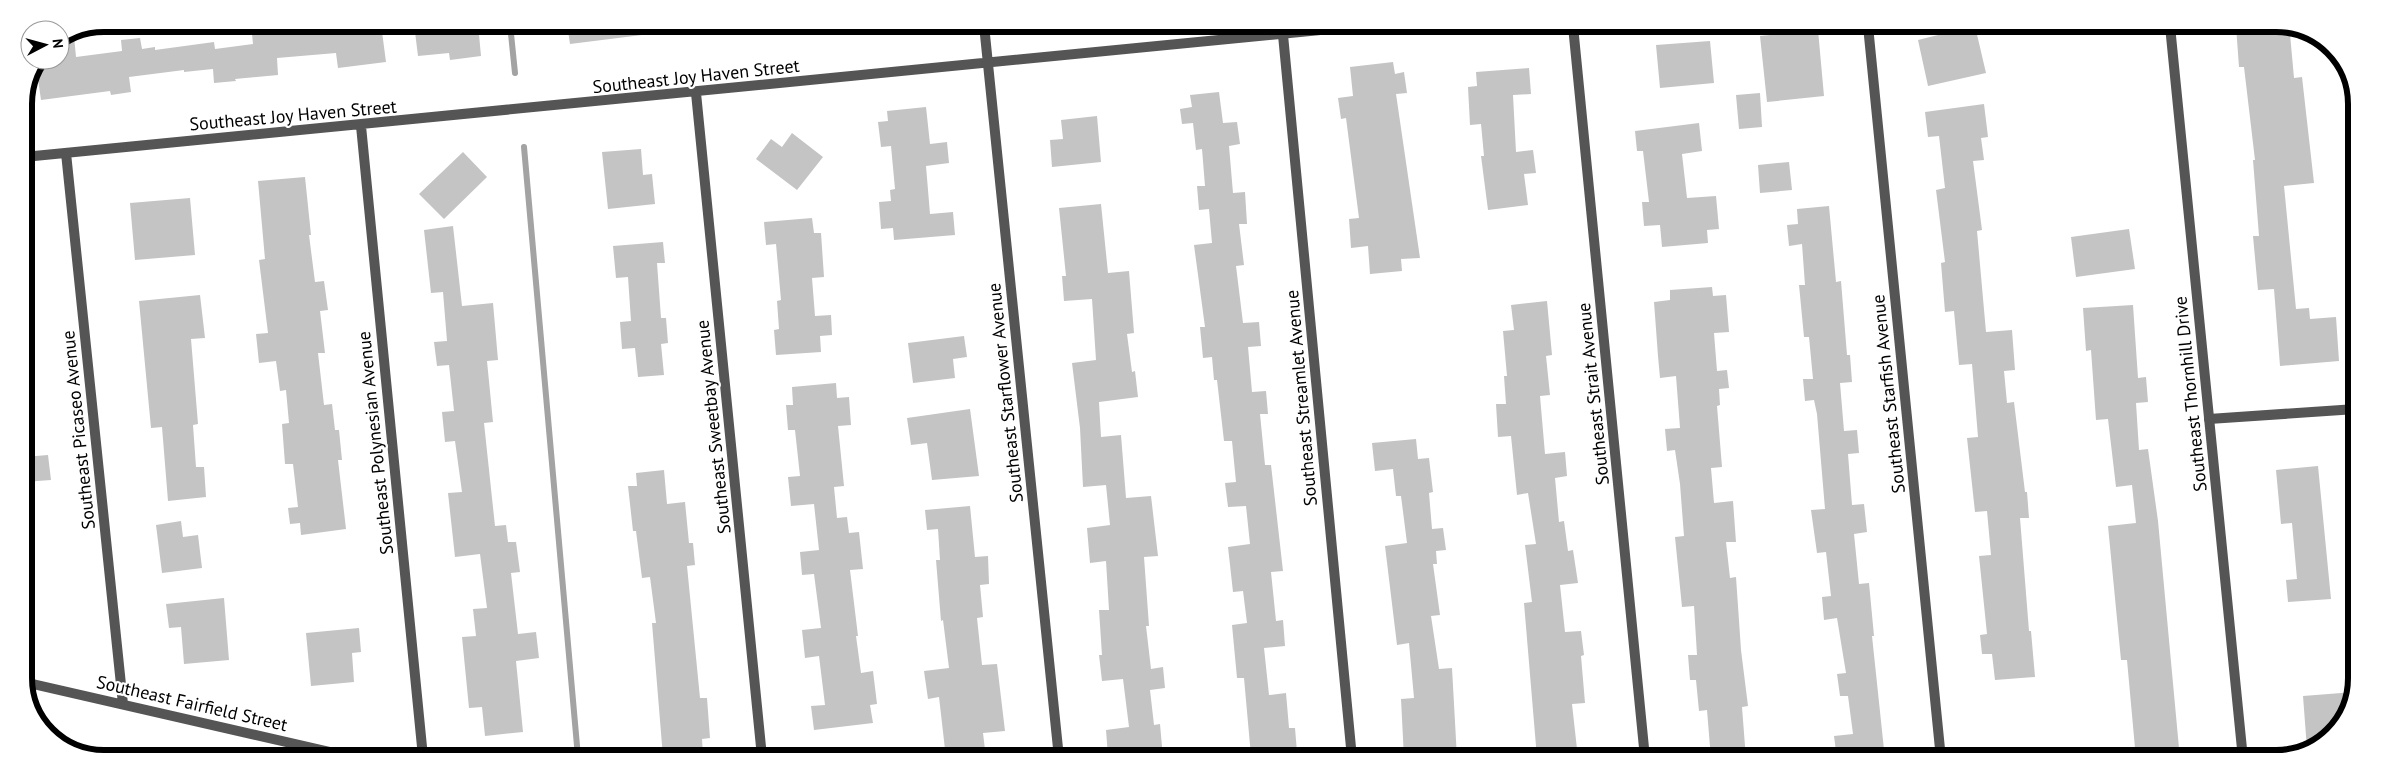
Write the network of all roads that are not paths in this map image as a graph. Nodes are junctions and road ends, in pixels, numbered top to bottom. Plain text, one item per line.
1 (985, 32) edge
2 (1310, 32) edge
3 (1574, 32) edge
4 (1869, 32) edge
5 (2171, 32) edge
6 (1284, 35) junction
7 (987, 62) junction
8 (696, 93) junction
9 (361, 126) junction
10 (66, 153) junction
11 (32, 156) edge
12 (2348, 409) edge
13 (2209, 418) junction
14 (33, 684) edge
15 (123, 704) junction
16 (326, 751) edge
17 (421, 751) edge
18 (761, 751) edge
19 (1058, 751) edge
20 (1351, 751) edge
21 (1644, 751) edge
22 (1940, 751) edge
23 (2241, 751) edge

1 - 7 street, Southeast Starflower Avenue
2 - 6 street, Southeast Joy Haven Street
3 - 21 street, Southeast Strait Avenue
4 - 22 street, Southeast Starfish Avenue
5 - 13 street, Southeast Thornhill Drive
6 - 7 street, Southeast Joy Haven Street
6 - 20 street, Southeast Streamlet Avenue
7 - 8 street, Southeast Joy Haven Street
7 - 19 street, Southeast Starflower Avenue
8 - 9 street, Southeast Joy Haven Street
8 - 18 street, Southeast Sweetbay Avenue
9 - 10 street, Southeast Joy Haven Street
9 - 17 street, Southeast Polynesian Avenue
10 - 11 street, Southeast Joy Haven Street
10 - 15 street, Southeast Picaseo Avenue
12 - 13 street
13 - 23 street, Southeast Thornhill Drive
14 - 15 street, Southeast Fairfield Street
15 - 16 street, Southeast Fairfield Street

